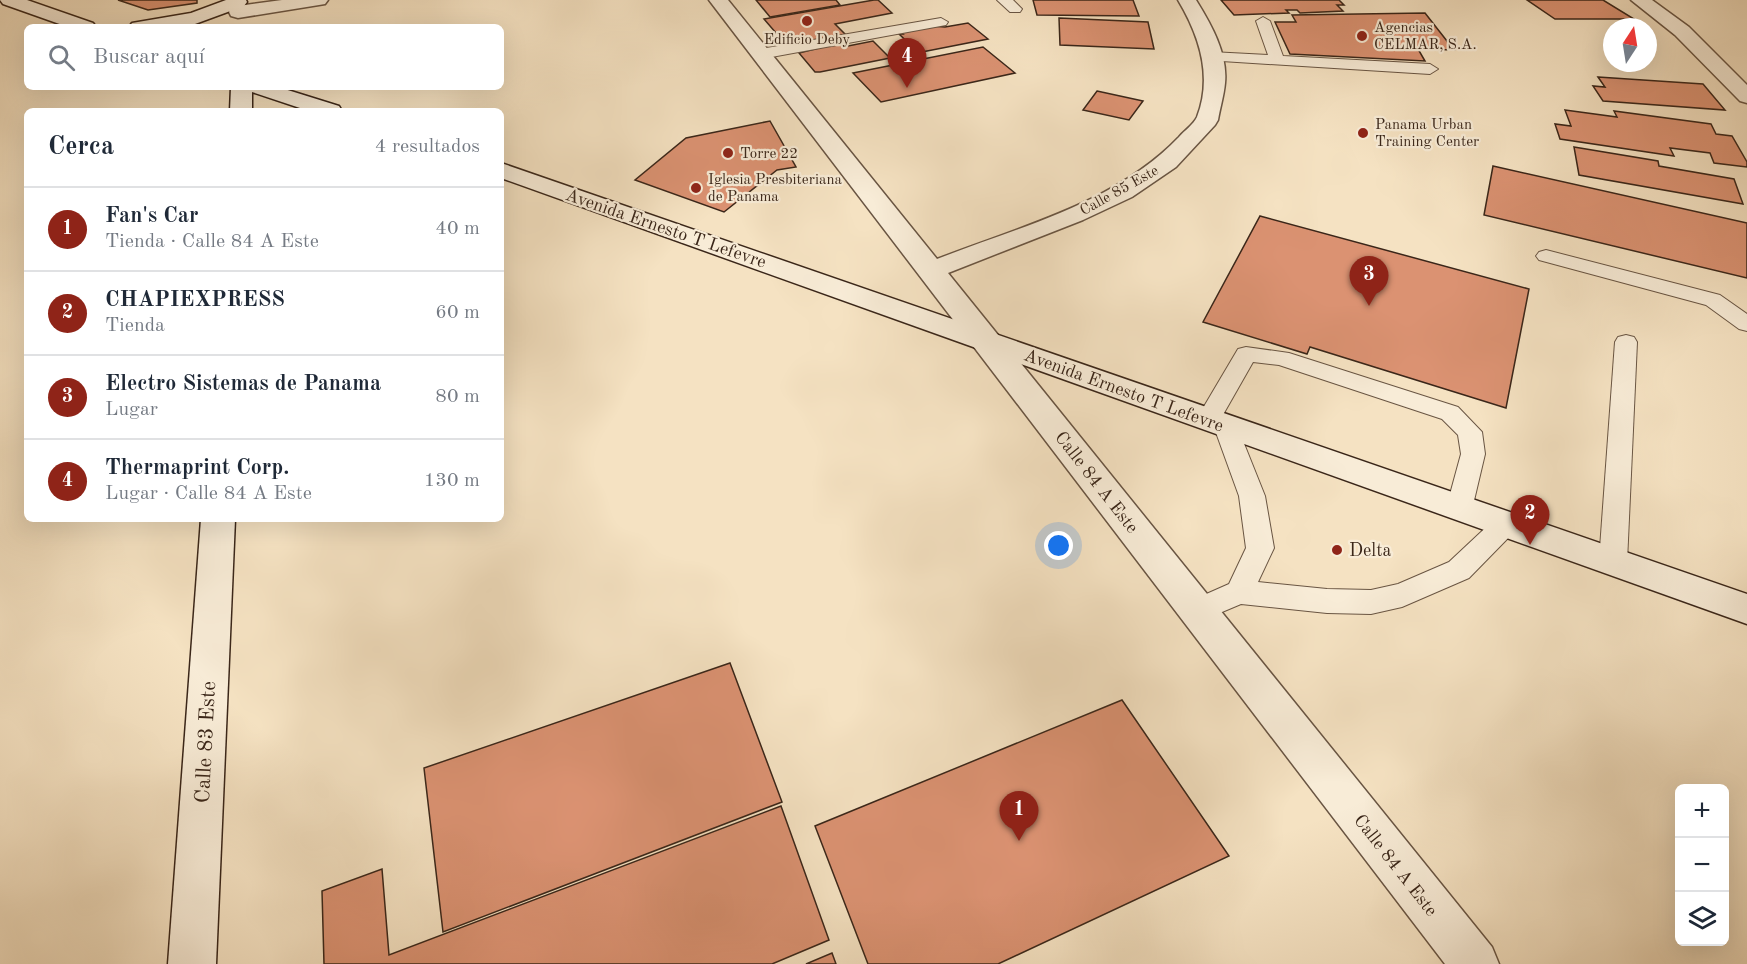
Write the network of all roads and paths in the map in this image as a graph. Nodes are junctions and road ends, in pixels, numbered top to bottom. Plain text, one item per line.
1 (9, 0) edge
2 (319, 0) edge
3 (718, 0) edge
4 (1187, 0) edge
5 (1640, 0) edge
6 (238, 10) edge
7 (1263, 21) dead end
8 (941, 22) dead end
9 (77, 24) edge
10 (158, 24) edge
11 (761, 54) junction
12 (1211, 57) junction
13 (1278, 60) junction
14 (1430, 69) dead end
15 (242, 90) edge
16 (266, 90) edge
17 (1747, 97) edge
18 (240, 108) edge
19 (322, 108) edge
20 (504, 171) edge
21 (1545, 256) dead end
22 (932, 270) junction
23 (1747, 324) edge
24 (988, 342) junction
25 (1626, 342) dead end
26 (1217, 423) junction
27 (1459, 509) junction
28 (218, 522) edge
29 (1504, 525) junction
30 (1613, 562) junction
31 (1239, 592) junction
32 (1747, 609) edge
33 (1196, 611) junction
34 (192, 964) edge
35 (1475, 964) edge

1 - 9 street
2 - 6 street
3 - 11 street, Calle 84 A Este
4 - 12 street, Calle 85 Este
5 - 17 street
6 - 10 street
7 - 13 lane
8 - 11 lane
11 - 22 street, Calle 84 A Este
12 - 13 lane
12 - 22 street, Calle 85 Este
13 - 14 lane
15 - 18 street
16 - 19 street
20 - 24 street, Avenida Ernesto T Lefevre
21 - 23 lane
22 - 24 street, Calle 84 A Este
24 - 26 street, Avenida Ernesto T Lefevre
24 - 33 street, Calle 84 A Este
25 - 30 lane
26 - 27 street, Avenida Ernesto T Lefevre
26 - 27 lane
26 - 31 lane
27 - 29 street, Avenida Ernesto T Lefevre
28 - 34 street, Calle 83 Este
29 - 30 street, Avenida Ernesto T Lefevre
29 - 31 lane
30 - 32 street, Avenida Ernesto T Lefevre
31 - 33 lane
33 - 35 street, Calle 84 A Este

